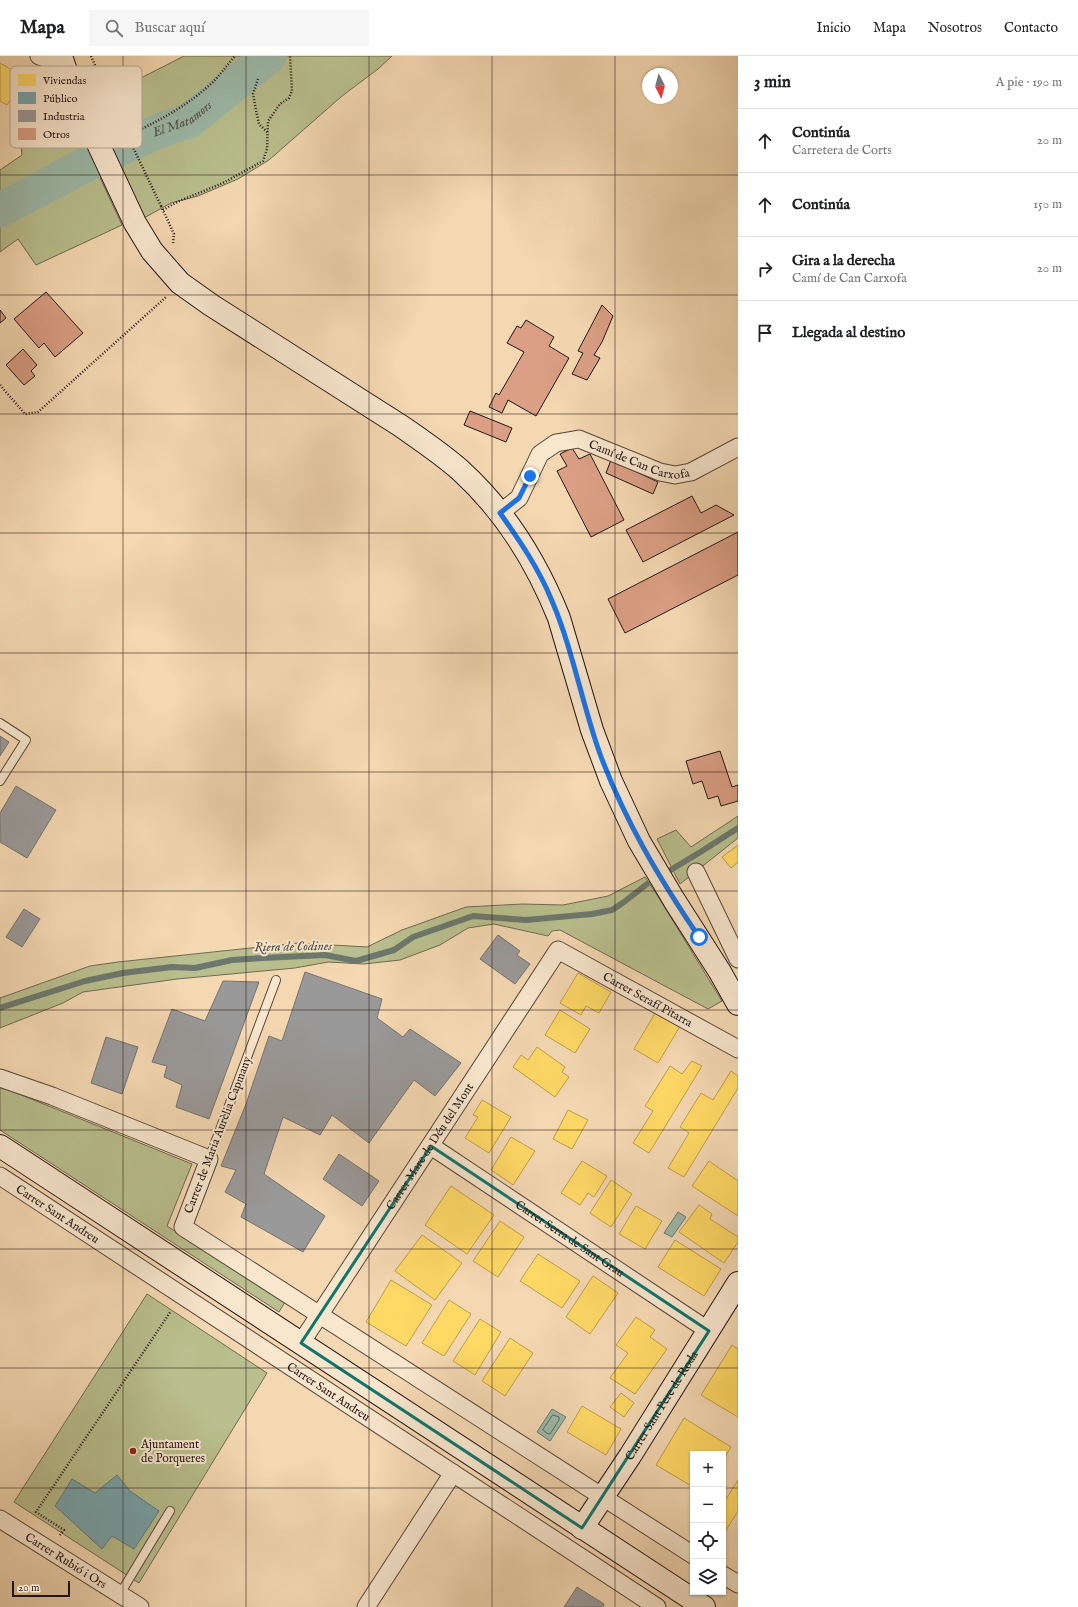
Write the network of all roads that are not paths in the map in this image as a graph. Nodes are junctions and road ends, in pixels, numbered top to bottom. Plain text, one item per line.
1 (39, 56) edge
2 (62, 60) edge
3 (100, 148) edge
4 (738, 447) edge
5 (500, 513) junction
6 (0, 723) edge
7 (0, 781) edge
8 (696, 872) dead end
9 (558, 950) joint
10 (732, 964) edge
11 (276, 980) dead end
12 (738, 1004) edge
13 (738, 1049) edge
14 (0, 1078) edge
15 (0, 1146) edge
16 (431, 1146) junction
17 (209, 1159) junction
18 (0, 1176) edge
19 (738, 1283) edge
20 (320, 1315) junction
21 (709, 1331) junction
22 (301, 1343) junction
23 (453, 1473) junction
24 (602, 1497) junction
25 (170, 1510) dead end
26 (4, 1526) edge
27 (582, 1528) junction
28 (690, 1553) edge
29 (726, 1577) edge
30 (738, 1584) edge
31 (120, 1594) junction
32 (140, 1607) edge
33 (366, 1607) edge
34 (657, 1607) edge
35 (704, 1607) edge

1 - 2 street
3 - 5 street
4 - 5 street, Camí de Can Carxofa
5 - 10 street
6 - 7 lane
8 - 10 street
9 - 13 street, Carrer Serafí Pitarra
9 - 16 street, Carrer Mare de Déu del Mont
10 - 12 street
11 - 17 lane, Carrer de Maria Aurèlia Capmany
14 - 17 street
15 - 22 street
16 - 20 street, Carrer Mare de Déu del Mont
16 - 21 street, Carrer Serra de Sant Grau
17 - 20 street, Carrer de Maria Aurèlia Capmany
18 - 23 street, Carrer Sant Andreu
19 - 21 street, Carrer Sant Pere de Roda
20 - 22 street, Carrer Mare de Déu del Mont
20 - 24 street
21 - 24 street, Carrer Sant Pere de Roda
22 - 27 street
23 - 33 street
23 - 34 street, Carrer Sant Andreu
24 - 27 street, Carrer Sant Pere de Roda
24 - 28 street
25 - 31 lane
26 - 31 street, Carrer Rubió i Ors
27 - 35 street
29 - 30 street
31 - 32 street, Carrer Rubió i Ors

